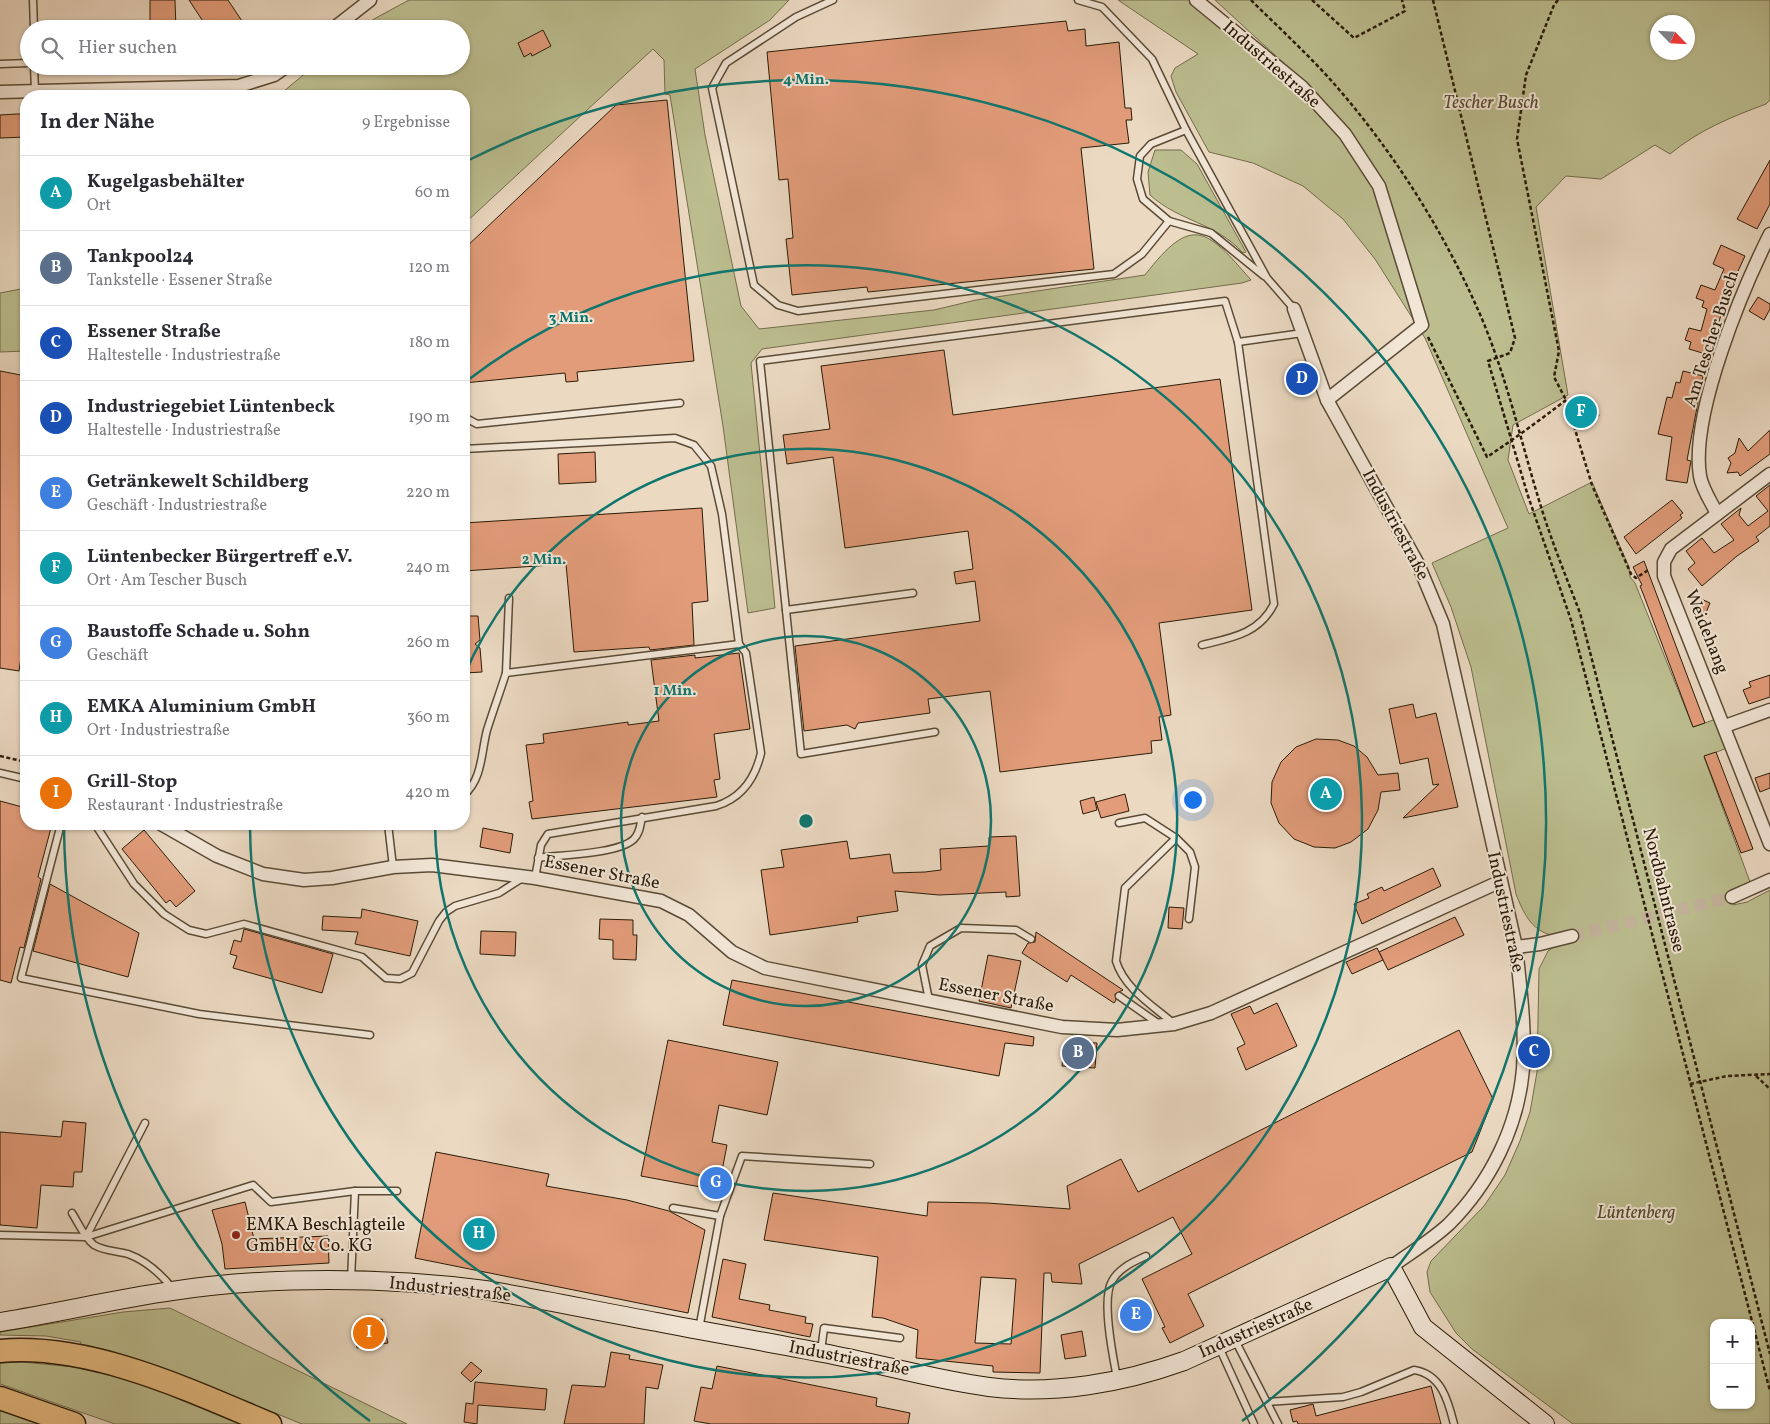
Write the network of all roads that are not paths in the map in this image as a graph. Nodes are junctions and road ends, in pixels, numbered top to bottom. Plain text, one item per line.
1 (33, 0) edge
2 (370, 0) edge
3 (833, 0) edge
4 (1078, 0) edge
5 (1196, 0) edge
6 (34, 20) edge
7 (344, 20) edge
8 (20, 63) edge
9 (0, 64) edge
10 (34, 75) edge
11 (274, 75) edge
12 (34, 90) edge
13 (75, 90) edge
14 (20, 91) edge
15 (0, 92) edge
16 (1186, 130) junction
17 (1169, 221) junction
18 (1770, 234) edge
19 (1267, 278) junction
20 (1294, 309) joint
21 (1303, 333) junction
22 (1238, 342) junction
23 (1327, 400) junction
24 (680, 403) dead end
25 (470, 420) edge
26 (470, 449) edge
27 (1770, 474) edge
28 (1717, 514) junction
29 (912, 593) dead end
30 (509, 598) dead end
31 (786, 610) junction
32 (739, 644) junction
33 (1202, 645) dead end
34 (506, 673) junction
35 (1770, 710) edge
36 (1725, 726) junction
37 (935, 732) dead end
38 (0, 773) edge
39 (20, 778) edge
40 (470, 789) edge
41 (642, 817) junction
42 (1119, 823) dead end
43 (59, 830) edge
44 (99, 830) edge
45 (172, 830) edge
46 (389, 830) edge
47 (1176, 838) junction
48 (1770, 844) edge
49 (538, 858) junction
50 (393, 866) junction
51 (530, 877) junction
52 (1770, 880) edge
53 (1499, 882) junction
54 (1732, 898) tunnel mouth
55 (1189, 919) dead end
56 (1572, 936) tunnel mouth
57 (1031, 939) dead end
58 (1516, 947) junction
59 (1119, 996) dead end
60 (929, 1000) junction
61 (1167, 1024) junction
62 (370, 1035) dead end
63 (146, 1123) dead end
64 (870, 1164) dead end
65 (355, 1191) junction
66 (397, 1191) dead end
67 (673, 1208) dead end
68 (72, 1213) dead end
69 (720, 1216) junction
70 (0, 1236) edge
71 (86, 1237) junction
72 (1146, 1256) dead end
73 (1391, 1267) junction
74 (351, 1281) junction
75 (174, 1290) junction
76 (0, 1322) edge
77 (699, 1330) junction
78 (900, 1338) dead end
79 (1235, 1340) junction
80 (1219, 1347) junction
81 (0, 1351) edge
82 (820, 1352) junction
83 (1118, 1379) junction
84 (0, 1398) edge
85 (1267, 1402) junction
86 (74, 1424) edge
87 (270, 1424) edge
88 (1254, 1424) edge
89 (1278, 1424) edge
90 (1454, 1424) edge
91 (1545, 1424) edge

1 - 6 lane
2 - 7 street
3 - 17 lane
4 - 16 lane
5 - 23 street, Industriestraße
8 - 9 lane
10 - 12 lane
11 - 13 street
14 - 15 street
16 - 17 lane
16 - 19 lane
17 - 19 lane
18 - 28 street, Am Tescher Busch
19 - 20 lane
20 - 21 street, Industriestraße
21 - 22 lane
21 - 23 street, Industriestraße
22 - 31 lane
22 - 33 lane
23 - 53 street, Industriestraße
24 - 25 lane
26 - 32 lane
27 - 28 street
28 - 36 street, Weidehang
29 - 31 lane
30 - 34 lane
31 - 37 lane
32 - 34 lane
32 - 41 lane
34 - 40 lane
35 - 36 street
36 - 48 street, Weidehang
38 - 39 lane
41 - 49 lane
41 - 49 lane
42 - 47 lane
43 - 62 lane
44 - 51 lane
45 - 50 street, Essener Straße
46 - 50 lane
47 - 55 lane
47 - 61 lane
49 - 51 lane
50 - 51 street, Essener Straße
51 - 60 street, Essener Straße
52 - 54 street
53 - 58 street, Industriestraße
53 - 61 street, Essener Straße
56 - 58 street
57 - 60 lane
58 - 73 street, Industriestraße
59 - 61 lane
60 - 61 street, Essener Straße
63 - 71 lane
64 - 69 lane
65 - 66 lane
65 - 71 lane
65 - 74 lane
67 - 69 lane
68 - 71 lane
69 - 77 lane
70 - 71 lane
71 - 75 lane
72 - 83 lane
73 - 79 street, Industriestraße
73 - 91 street
74 - 75 street, Industriestraße
74 - 77 street, Industriestraße
75 - 76 street, Industriestraße
77 - 82 street, Industriestraße
78 - 82 lane
79 - 80 street, Industriestraße
79 - 85 lane
80 - 83 street, Industriestraße
80 - 88 lane
81 - 87 highway
82 - 83 street, Industriestraße
84 - 86 highway
85 - 89 lane
85 - 90 lane

